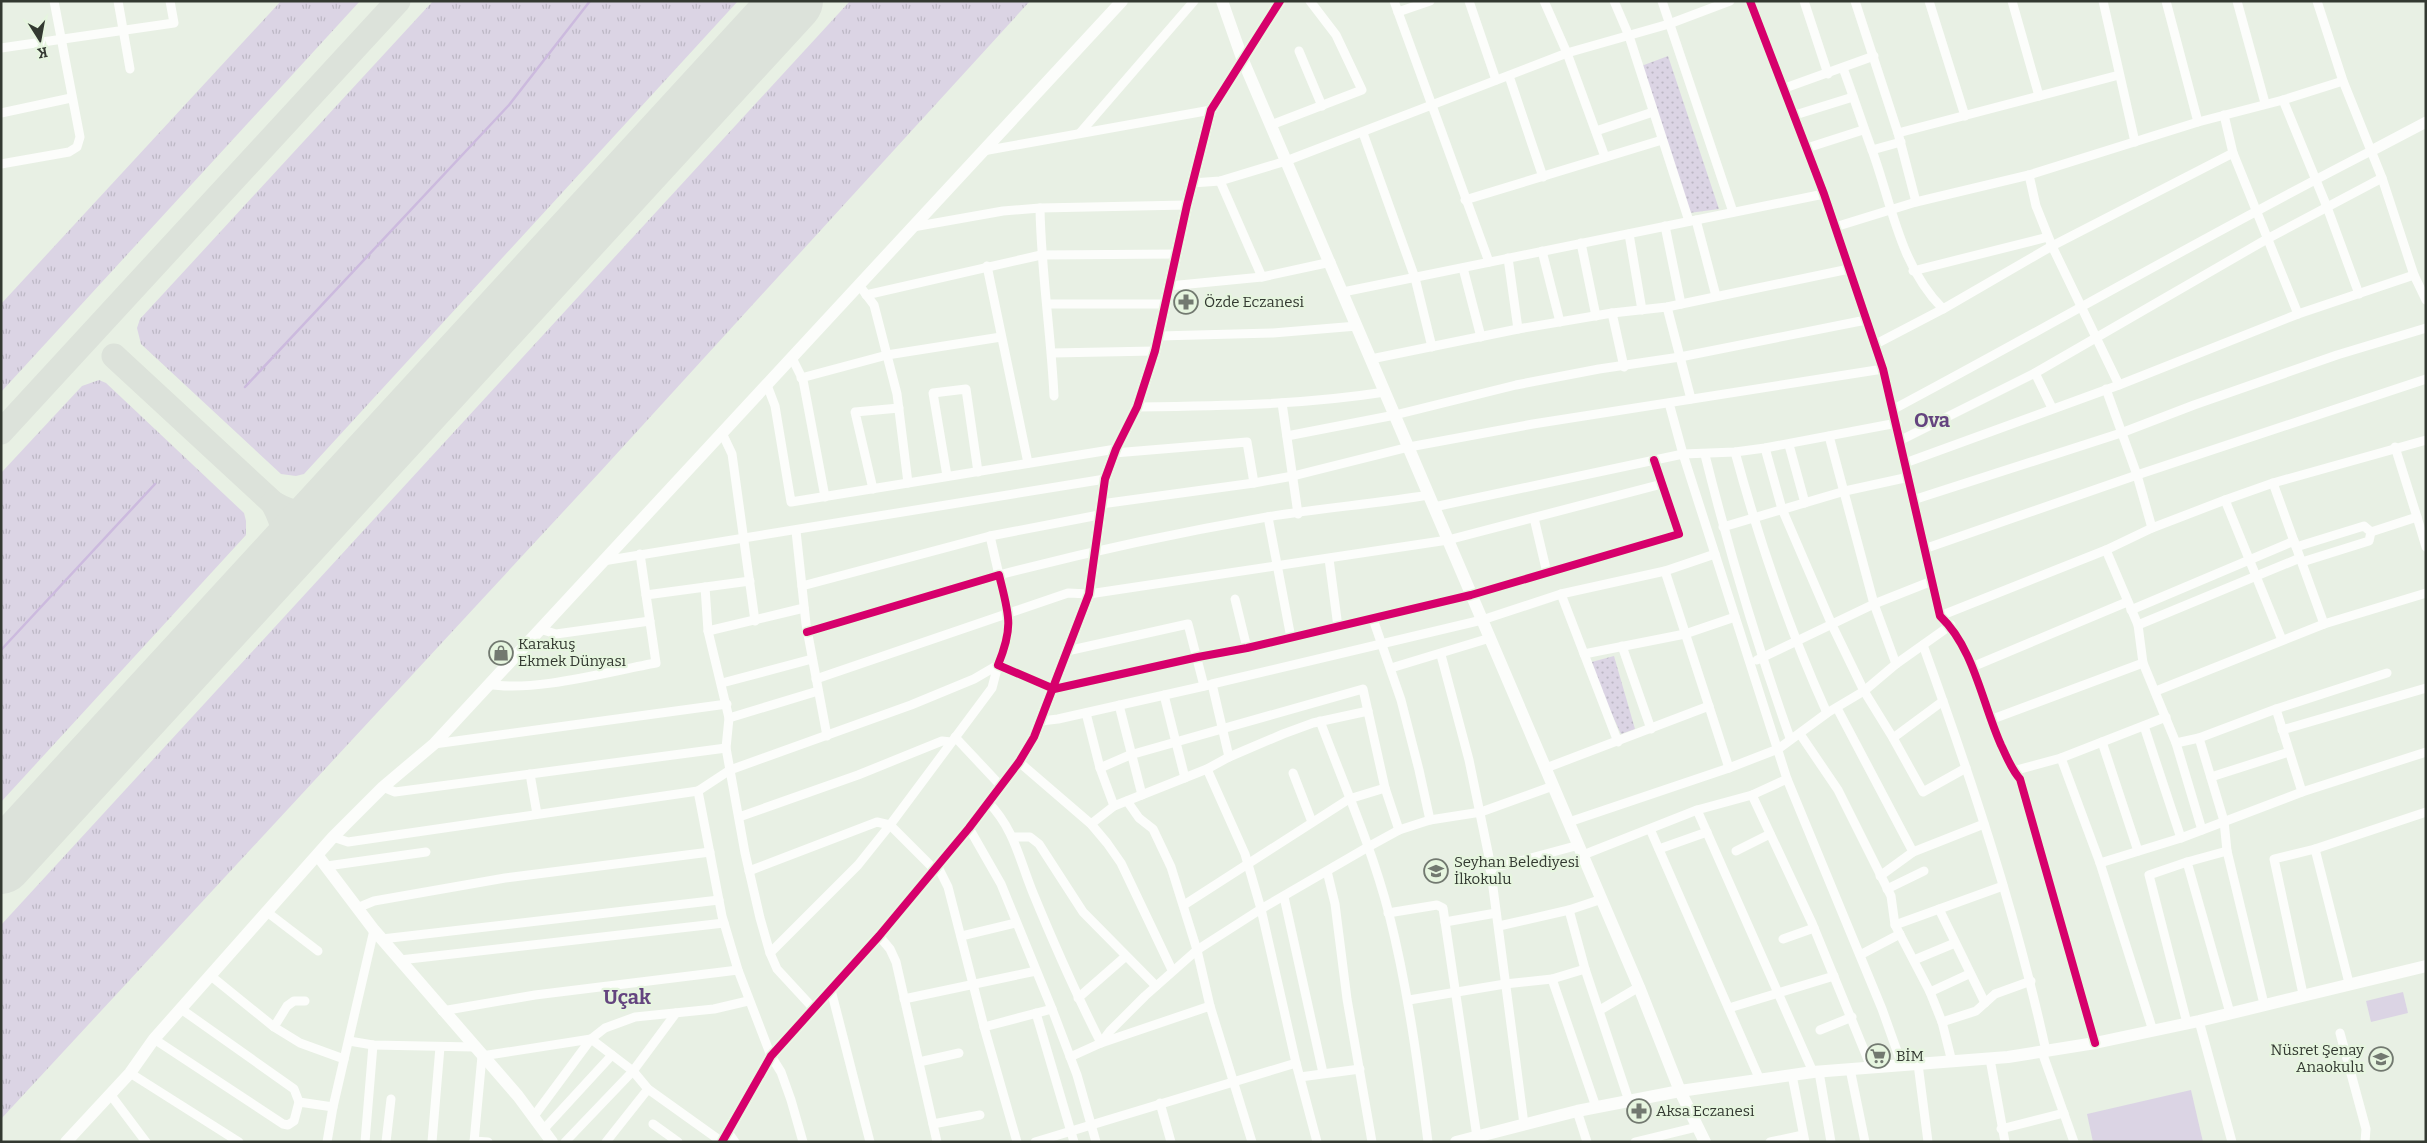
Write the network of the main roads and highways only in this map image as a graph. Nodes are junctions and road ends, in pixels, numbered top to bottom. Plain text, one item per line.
1 (1122, 1) edge
2 (1222, 1) edge
3 (318, 856) junction
4 (2426, 966) edge
5 (1680, 1092) junction
6 (1476, 1139) edge
7 (66, 1142) edge
8 (552, 1142) edge
9 (1456, 1142) edge
10 (1705, 1142) edge

1 - 3 main road
2 - 5 main road
3 - 7 main road
3 - 8 main road
4 - 5 main road
5 - 6 main road
5 - 10 main road
6 - 9 main road

